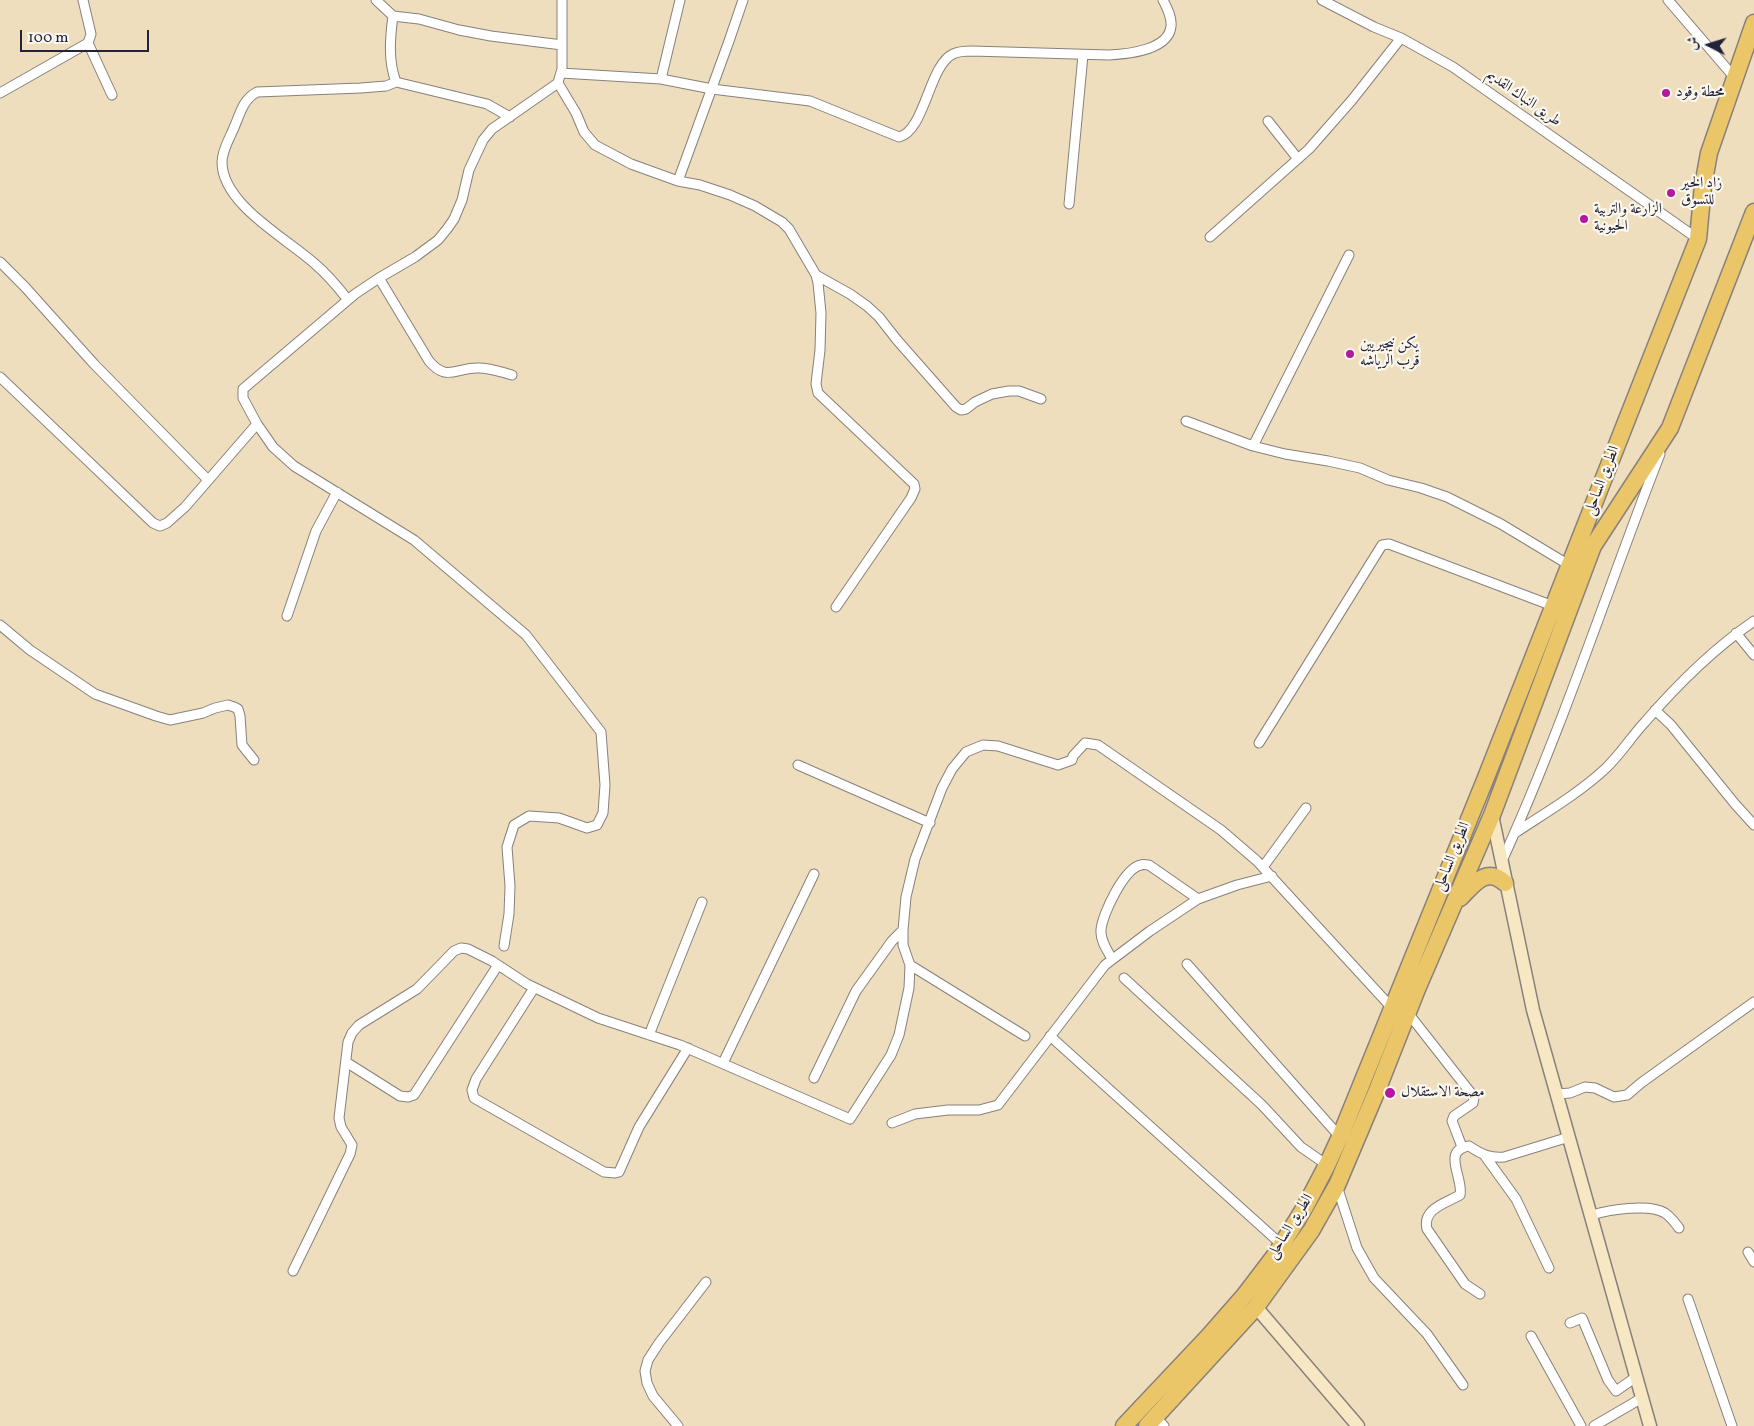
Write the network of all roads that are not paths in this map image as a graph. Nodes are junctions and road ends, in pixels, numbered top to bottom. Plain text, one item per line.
1 (376, 0) edge
2 (562, 0) edge
3 (680, 0) edge
4 (742, 0) edge
5 (1163, 0) edge
6 (1322, 0) edge
7 (1668, 0) edge
8 (85, 1) edge
9 (393, 16) junction
10 (1754, 23) edge
11 (1401, 38) junction
12 (88, 43) junction
13 (562, 45) junction
14 (1083, 55) junction
15 (561, 73) junction
16 (1734, 77) junction
17 (661, 79) junction
18 (396, 82) junction
19 (558, 83) junction
20 (712, 89) junction
21 (0, 93) edge
22 (112, 95) dead end
23 (510, 117) junction
24 (1268, 121) dead end
25 (1298, 159) junction
26 (678, 180) junction
27 (1069, 204) dead end
28 (1754, 212) edge
29 (1210, 237) dead end
30 (1698, 238) junction
31 (1349, 254) dead end
32 (0, 262) edge
33 (816, 275) junction
34 (379, 278) junction
35 (348, 300) junction
36 (512, 375) dead end
37 (0, 377) edge
38 (1041, 398) dead end
39 (1186, 421) dead end
40 (258, 424) junction
41 (1670, 428) junction
42 (1253, 446) junction
43 (208, 480) junction
44 (337, 492) junction
45 (1569, 565) junction
46 (1553, 606) junction
47 (836, 607) dead end
48 (287, 616) dead end
49 (1754, 621) edge
50 (0, 625) edge
51 (1736, 633) junction
52 (1754, 655) edge
53 (1655, 710) junction
54 (1260, 743) dead end
55 (254, 760) dead end
56 (798, 765) dead end
57 (1306, 808) dead end
58 (1492, 815) junction
59 (930, 824) junction
60 (1754, 825) edge
61 (1514, 833) junction
62 (1501, 862) junction
63 (1264, 868) junction
64 (814, 874) dead end
65 (1272, 876) junction
66 (1487, 876) junction
67 (1505, 883) junction
68 (1198, 899) junction
69 (702, 902) dead end
70 (1453, 905) junction
71 (903, 930) junction
72 (504, 946) dead end
73 (1112, 960) junction
74 (1187, 964) dead end
75 (498, 965) junction
76 (910, 965) junction
77 (1124, 978) dead end
78 (534, 988) junction
79 (1753, 1004) edge
80 (1400, 1010) junction
81 (649, 1035) junction
82 (1025, 1036) dead end
83 (1050, 1036) junction
84 (688, 1048) junction
85 (346, 1062) junction
86 (723, 1063) junction
87 (814, 1078) dead end
88 (1558, 1094) junction
89 (892, 1122) dead end
90 (1569, 1136) junction
91 (1340, 1137) junction
92 (1462, 1147) junction
93 (1485, 1156) junction
94 (1326, 1166) junction
95 (1337, 1185) junction
96 (1591, 1215) junction
97 (1679, 1228) dead end
98 (1282, 1245) junction
99 (1748, 1252) dead end
100 (1754, 1262) edge
101 (1549, 1268) dead end
102 (293, 1271) dead end
103 (706, 1282) dead end
104 (1480, 1294) dead end
105 (1688, 1299) dead end
106 (1256, 1307) junction
107 (1570, 1323) dead end
108 (1531, 1336) dead end
109 (1636, 1376) junction
110 (1463, 1385) dead end
111 (1642, 1398) junction
112 (1155, 1423) edge
113 (678, 1426) edge
114 (1124, 1426) edge
115 (1358, 1426) edge
116 (1581, 1426) edge
117 (1594, 1426) edge
118 (1650, 1426) edge
119 (1732, 1426) edge

1 - 9 street
2 - 13 street
3 - 17 street
4 - 20 street
5 - 14 street
6 - 11 street, طريق النباك القديم
7 - 16 street
8 - 12 street
9 - 13 street
9 - 18 street
10 - 16 highway, الطريق الساحلى
11 - 25 street
11 - 30 street, طريق النباك القديم
12 - 21 street
12 - 22 street
13 - 15 street
14 - 20 street
14 - 27 street
15 - 17 street
15 - 19 street
16 - 30 highway, الطريق الساحلى
17 - 20 street
18 - 23 street
18 - 35 street
19 - 23 street
19 - 26 street
20 - 26 street
23 - 34 street
24 - 25 street
25 - 29 street
26 - 33 street
28 - 41 highway, الطريق الساحلى
30 - 45 highway, الطريق الساحلى
31 - 42 street
32 - 43 street
33 - 38 street
33 - 47 street
34 - 35 street
34 - 36 street
35 - 40 street
37 - 43 street
39 - 42 street
40 - 43 street
40 - 44 street
41 - 58 highway, الطريق الساحلى
41 - 61 street
42 - 45 street
44 - 48 street
44 - 72 street
45 - 46 highway, الطريق الساحلى
46 - 54 street
46 - 80 highway, الطريق الساحلى
49 - 51 street
50 - 55 street
51 - 52 street
51 - 53 street
53 - 60 street
53 - 61 street
56 - 59 street
57 - 63 street
58 - 62 street
58 - 70 highway, الطريق الساحلى
59 - 63 street
59 - 71 street
61 - 62 street
62 - 66 street
62 - 67 street
63 - 65 street
64 - 86 street
65 - 68 street
65 - 80 street
66 - 67 highway
66 - 70 highway
67 - 88 street
68 - 73 street
68 - 73 street
69 - 81 street
70 - 80 highway, الطريق الساحلى
71 - 76 street
71 - 87 street
73 - 83 street
74 - 91 street
75 - 78 street
75 - 85 street
75 - 85 street
76 - 82 street
76 - 86 street
77 - 94 street
78 - 81 street
78 - 84 street
79 - 88 street
80 - 91 highway, الطريق الساحلى
80 - 92 street
80 - 95 highway, الطريق الساحلى
81 - 84 street
83 - 89 street
83 - 98 street
84 - 86 street
85 - 102 street
88 - 90 street
90 - 93 street
90 - 96 street
91 - 94 highway, الطريق الساحلى
92 - 93 street
92 - 104 street
93 - 101 street
94 - 98 highway, الطريق الساحلى
95 - 106 highway, الطريق الساحلى
95 - 110 street
96 - 97 street
96 - 109 street
98 - 114 highway, الطريق الساحلى
99 - 100 street
103 - 113 street
105 - 119 street
106 - 112 highway, الطريق الساحلى
106 - 115 street
107 - 109 street
108 - 116 street
109 - 111 street
111 - 117 street
111 - 118 street

